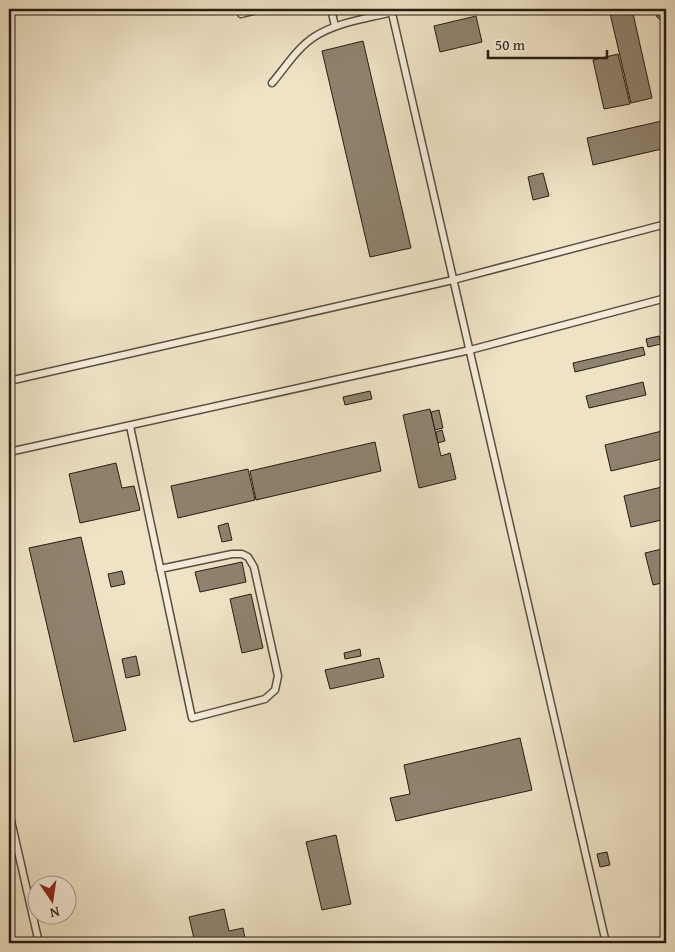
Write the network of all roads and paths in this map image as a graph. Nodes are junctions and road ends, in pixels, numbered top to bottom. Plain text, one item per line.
1 (261, 9) edge
2 (331, 9) edge
3 (391, 11) edge
4 (241, 14) dead end
5 (335, 26) junction
6 (272, 83) dead end
7 (666, 224) edge
8 (453, 280) junction
9 (666, 298) edge
10 (470, 350) junction
11 (9, 381) edge
12 (130, 426) junction
13 (9, 452) edge
14 (160, 568) junction
15 (9, 812) edge
16 (39, 943) edge
17 (606, 943) edge

1 - 4 lane
2 - 5 lane
3 - 5 lane
3 - 8 lane
5 - 6 lane
7 - 8 lane
8 - 10 lane
8 - 11 lane
9 - 10 lane
10 - 12 lane
10 - 17 lane
12 - 13 lane
12 - 14 lane
14 - 14 lane
15 - 16 lane

